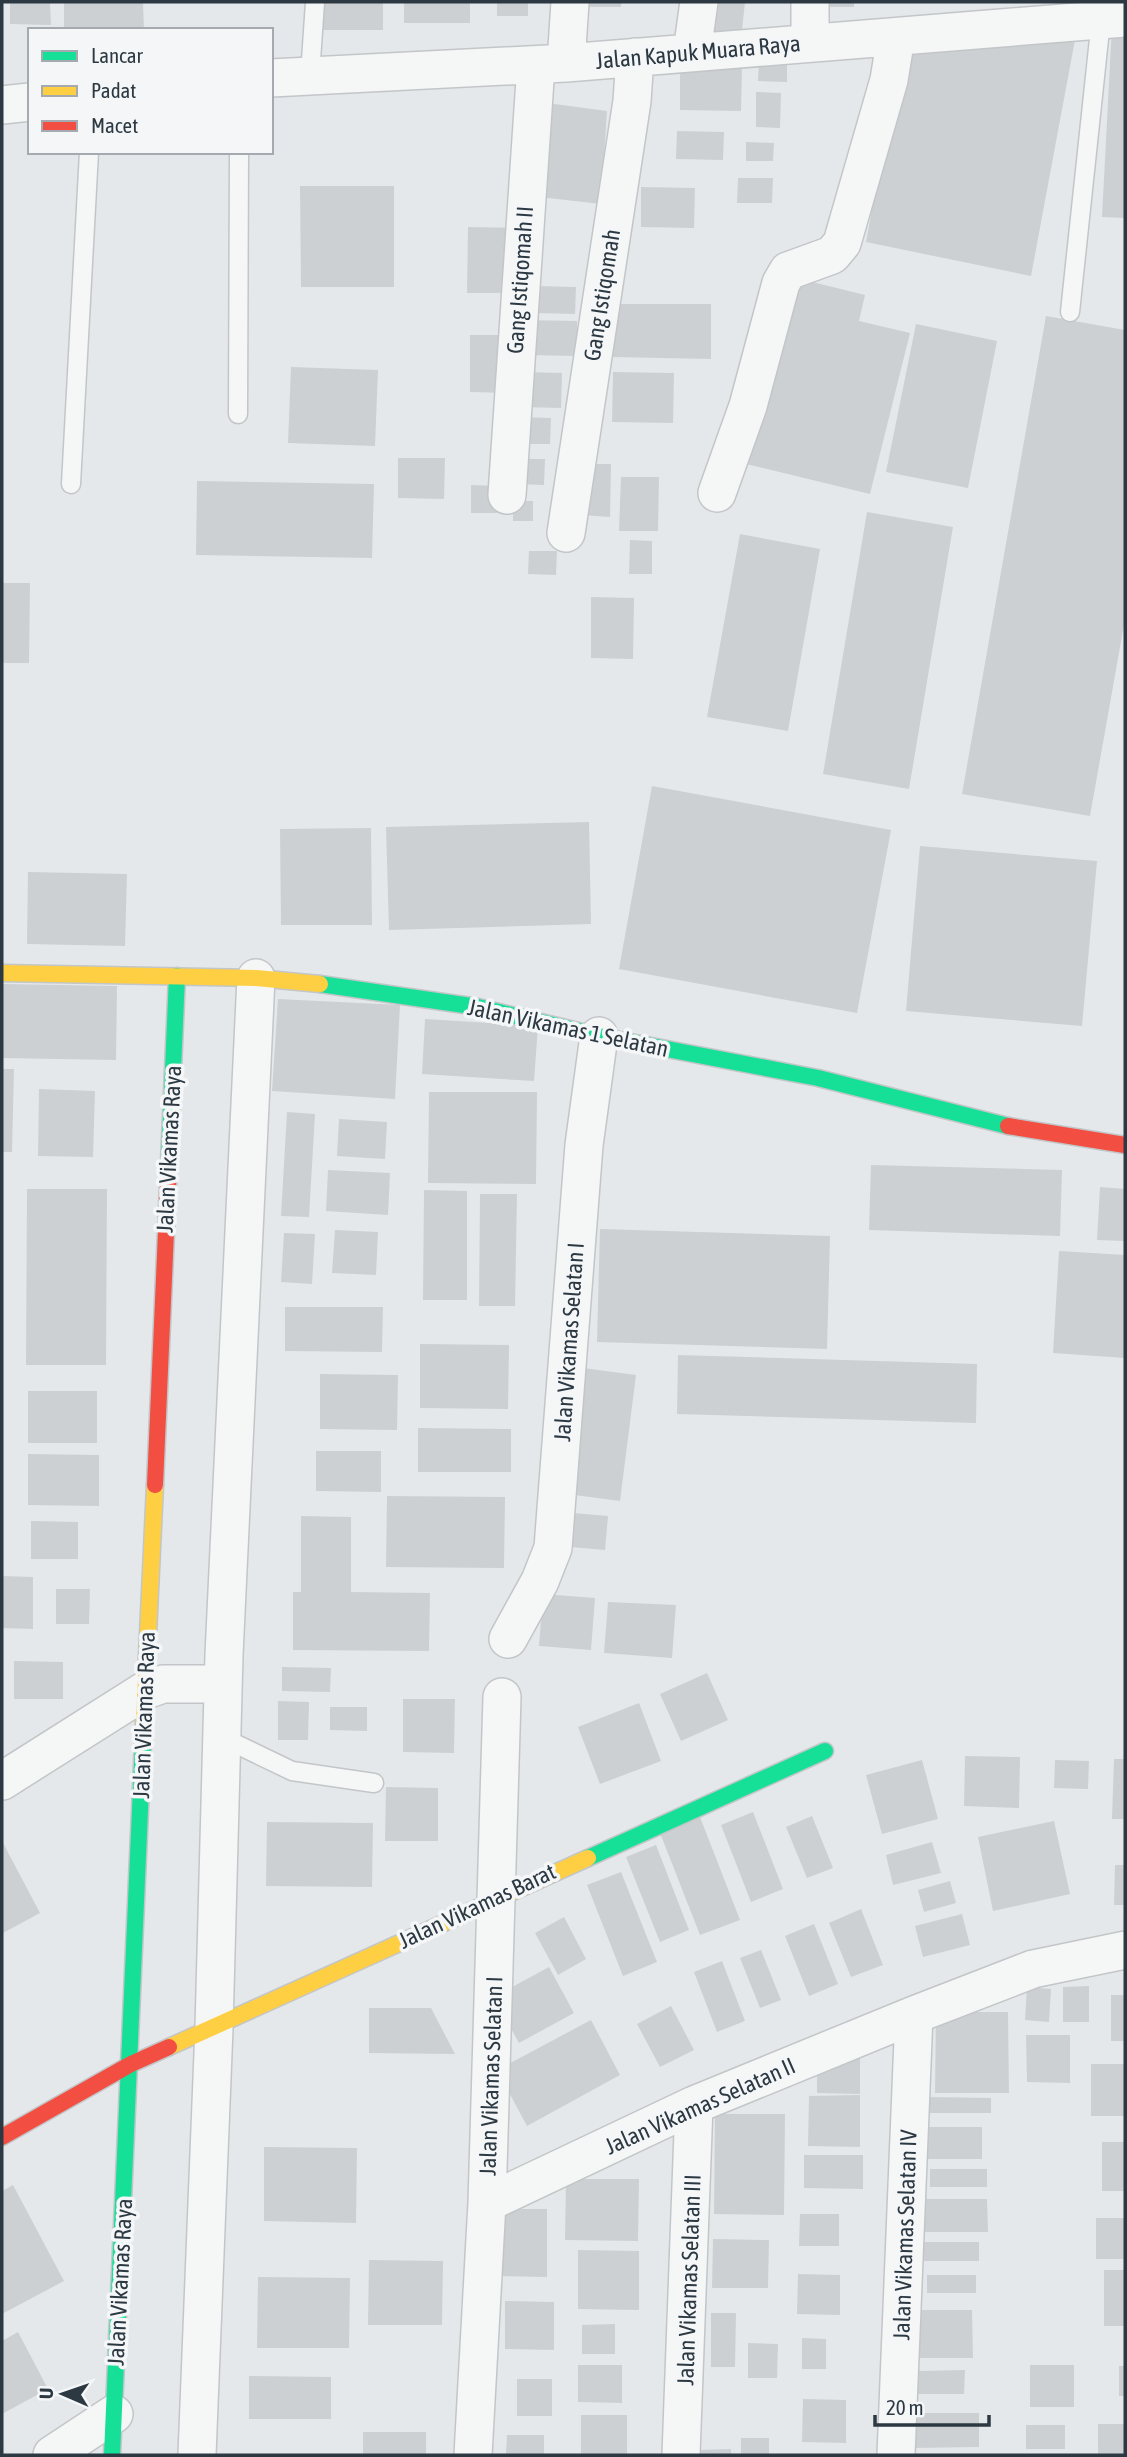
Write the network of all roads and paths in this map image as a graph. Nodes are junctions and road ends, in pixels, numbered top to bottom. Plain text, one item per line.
1 (315, 2) edge
2 (570, 2) edge
3 (699, 2) edge
4 (810, 2) edge
5 (1113, 19) edge
6 (897, 37) junction
7 (810, 42) junction
8 (692, 52) junction
9 (635, 57) junction
10 (551, 64) junction
11 (310, 75) junction
12 (273, 78) edge
13 (28, 102) edge
14 (2, 105) edge
15 (89, 154) edge
16 (239, 154) edge
17 (1070, 312) dead end
18 (239, 414) dead end
19 (71, 484) dead end
20 (717, 493) dead end
21 (507, 495) dead end
22 (566, 533) dead end
23 (2, 973) edge
24 (177, 976) junction
25 (245, 978) junction
26 (599, 1036) junction
27 (1125, 1145) edge
28 (508, 1639) dead end
29 (215, 1684) junction
30 (155, 1687) junction
31 (502, 1697) dead end
32 (222, 1741) junction
33 (825, 1751) dead end
34 (2, 1781) edge
35 (374, 1783) dead end
36 (496, 1897) junction
37 (1125, 1950) edge
38 (914, 2015) junction
39 (207, 2032) junction
40 (131, 2064) junction
41 (694, 2105) junction
42 (2, 2137) edge
43 (487, 2203) junction
44 (114, 2414) junction
45 (52, 2455) edge
46 (112, 2455) edge
47 (197, 2455) edge
48 (472, 2455) edge
49 (681, 2455) edge
50 (896, 2455) edge

1 - 11 lane
2 - 10 street, Gang Istiqomah II
3 - 8 street
4 - 7 street
5 - 6 street, Jalan Kapuk Muara Raya
5 - 17 lane
6 - 7 street, Jalan Kapuk Muara Raya
6 - 20 street
7 - 8 street, Jalan Kapuk Muara Raya
8 - 9 street, Jalan Kapuk Muara Raya
9 - 10 street, Jalan Kapuk Muara Raya
9 - 22 street, Gang Istiqomah
10 - 11 street, Jalan Kapuk Muara Raya
10 - 21 street, Gang Istiqomah II
11 - 12 street, Jalan Kapuk Muara Raya
13 - 14 street
15 - 19 lane
16 - 18 lane
23 - 24 street, Jalan Vikamas 1 Selatan
24 - 25 street, Jalan Vikamas 1 Selatan
24 - 30 street, Jalan Vikamas Raya
25 - 26 street, Jalan Vikamas 1 Selatan
25 - 29 street
26 - 27 street, Jalan Vikamas 1 Selatan
26 - 28 street, Jalan Vikamas Selatan I
29 - 30 street
29 - 32 street
30 - 34 street
30 - 40 street, Jalan Vikamas Raya
31 - 36 street, Jalan Vikamas Selatan I
32 - 35 lane
32 - 39 street
33 - 36 street, Jalan Vikamas Barat
36 - 39 street, Jalan Vikamas Barat
36 - 43 street, Jalan Vikamas Selatan I
37 - 38 street, Jalan Vikamas Selatan II
38 - 41 street, Jalan Vikamas Selatan II
38 - 50 street, Jalan Vikamas Selatan IV
39 - 40 street, Jalan Vikamas Barat
39 - 47 street
40 - 42 street, Jalan Vikamas Barat
40 - 44 street, Jalan Vikamas Raya
41 - 43 street, Jalan Vikamas Selatan II
41 - 49 street, Jalan Vikamas Selatan III
43 - 48 street, Jalan Vikamas Selatan I
44 - 45 street
44 - 46 street, Jalan Vikamas Raya

